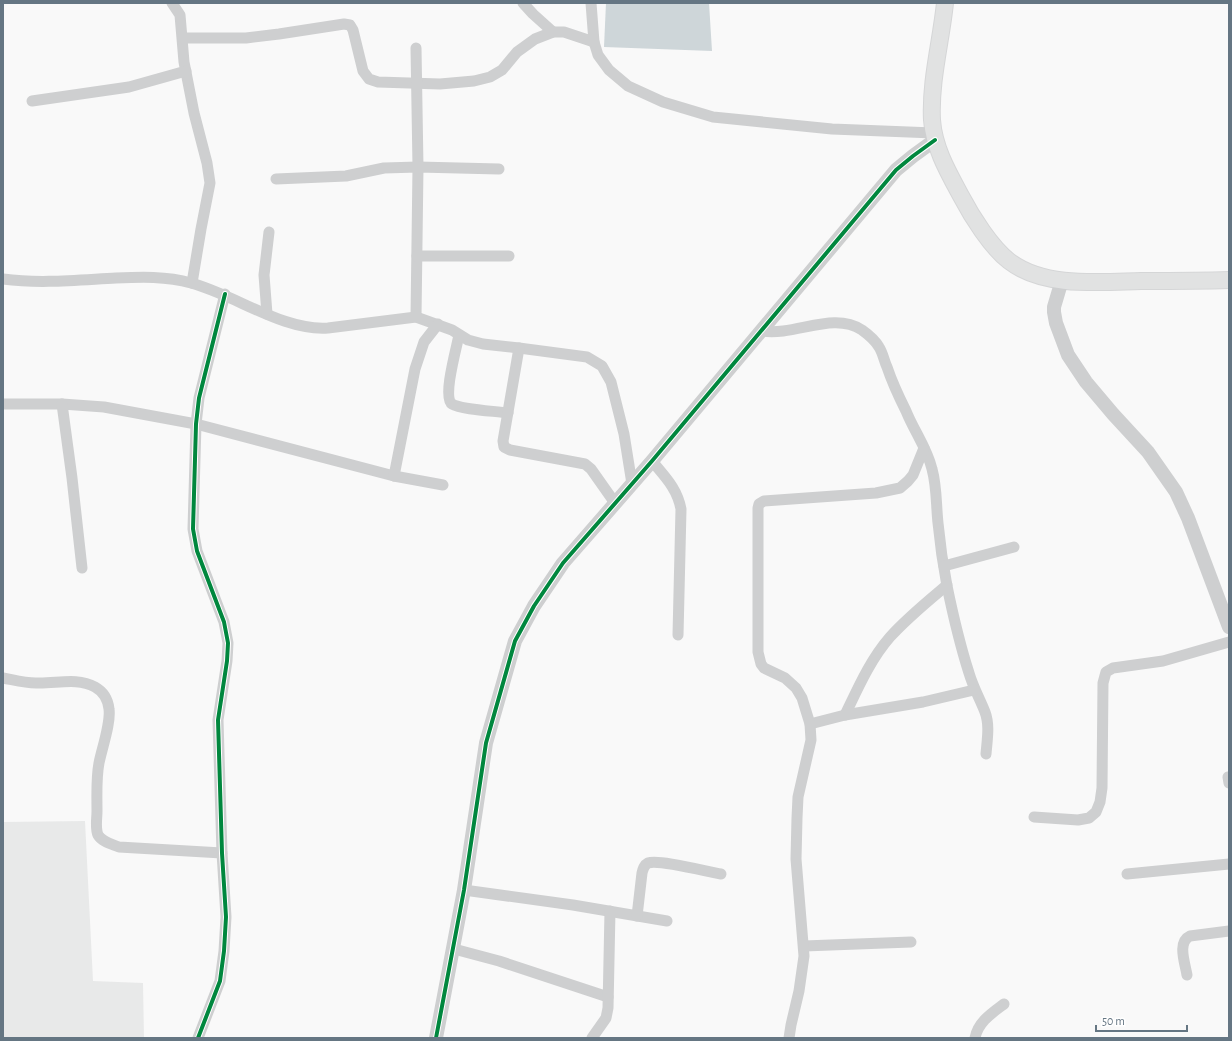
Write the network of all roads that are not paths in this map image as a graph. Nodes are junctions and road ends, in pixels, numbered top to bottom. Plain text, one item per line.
1 (172, 3) edge
2 (523, 3) edge
3 (591, 3) edge
4 (945, 3) edge
5 (553, 32) junction
6 (182, 38) junction
7 (594, 42) junction
8 (416, 48) dead end
9 (186, 71) junction
10 (417, 82) junction
11 (32, 101) dead end
12 (934, 137) junction
13 (418, 167) junction
14 (499, 169) dead end
15 (276, 179) dead end
16 (269, 232) dead end
17 (417, 256) junction
18 (509, 256) dead end
19 (3, 278) edge
20 (1062, 280) junction
21 (1229, 280) edge
22 (192, 283) junction
23 (224, 294) junction
24 (267, 314) junction
25 (416, 317) junction
26 (438, 324) junction
27 (762, 331) junction
28 (459, 335) junction
29 (519, 348) junction
30 (3, 404) edge
31 (62, 404) junction
32 (508, 412) junction
33 (196, 424) junction
34 (924, 448) junction
35 (652, 461) junction
36 (394, 476) junction
37 (632, 484) junction
38 (443, 485) dead end
39 (615, 503) junction
40 (1014, 547) dead end
41 (944, 566) junction
42 (82, 568) dead end
43 (947, 585) junction
44 (1229, 626) edge
45 (678, 635) dead end
46 (1229, 642) edge
47 (3, 678) edge
48 (974, 690) junction
49 (845, 715) junction
50 (810, 724) junction
51 (986, 754) dead end
52 (1228, 777) edge
53 (1229, 783) edge
54 (1034, 817) dead end
55 (222, 853) junction
56 (1229, 864) edge
57 (721, 874) dead end
58 (1127, 874) dead end
59 (464, 890) junction
60 (610, 911) junction
61 (637, 916) junction
62 (667, 921) dead end
63 (1229, 931) edge
64 (911, 942) dead end
65 (804, 946) junction
66 (454, 949) junction
67 (1186, 975) dead end
68 (608, 997) junction
69 (1004, 1004) dead end
70 (198, 1038) edge
71 (436, 1038) edge
72 (592, 1038) edge
73 (789, 1038) edge
74 (975, 1038) edge

1 - 6 street
2 - 5 street
3 - 7 street
4 - 12 main road
5 - 7 street
5 - 10 street
6 - 9 street
6 - 10 street
7 - 12 street
8 - 10 street
9 - 11 street
9 - 22 street
10 - 13 street
12 - 20 main road
12 - 27 street
13 - 14 street
13 - 15 street
13 - 17 street
16 - 24 street
17 - 18 street
17 - 25 street
19 - 22 street
20 - 21 main road
20 - 44 street
22 - 23 street
23 - 24 street
23 - 33 street
24 - 25 street
25 - 26 street
26 - 28 street
26 - 36 street
27 - 34 street
27 - 35 street
28 - 29 street
28 - 32 street
29 - 32 street
29 - 37 street
30 - 31 street
31 - 33 street
31 - 42 street
32 - 39 street
33 - 36 street
33 - 55 street
34 - 41 street
34 - 50 street
35 - 37 street
35 - 45 street
36 - 38 street
37 - 39 street
39 - 59 street
40 - 41 street
41 - 43 street
43 - 48 street
43 - 49 street
46 - 54 street
47 - 55 street
48 - 49 street
48 - 51 street
49 - 50 street
50 - 65 street
52 - 53 street
55 - 70 street
56 - 58 street
57 - 61 street
59 - 60 street
59 - 66 street
60 - 61 street
60 - 68 street
61 - 62 street
63 - 67 street
64 - 65 street
65 - 73 street
66 - 68 street
66 - 71 street
68 - 72 street
69 - 74 street

